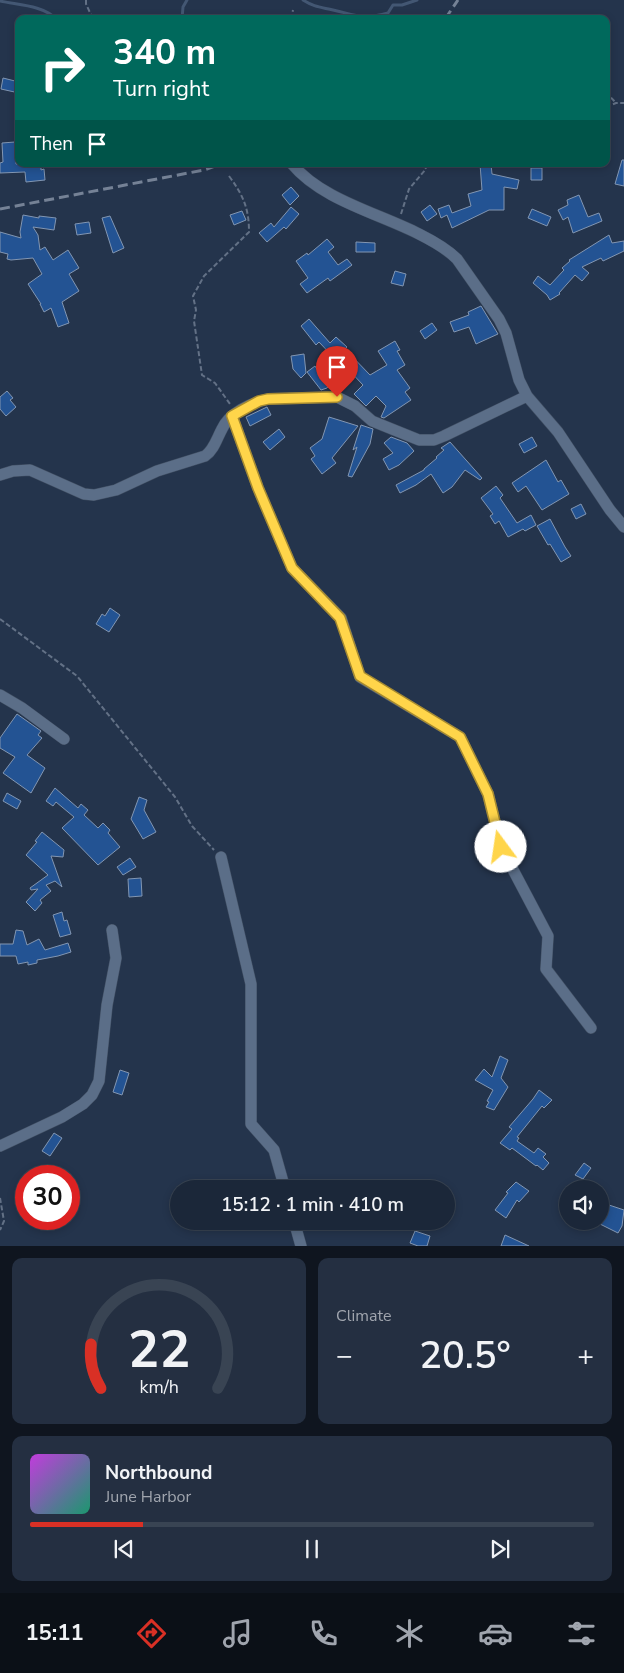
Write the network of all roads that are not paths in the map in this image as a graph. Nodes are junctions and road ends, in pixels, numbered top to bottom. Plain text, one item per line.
1 (296, 167) edge
2 (527, 396) junction
3 (232, 416) junction
4 (0, 475) edge
5 (624, 527) edge
6 (0, 695) edge
7 (64, 739) dead end
8 (221, 857) road end
9 (112, 930) dead end
10 (591, 1028) dead end
11 (0, 1146) edge
12 (282, 1180) edge
13 (297, 1230) edge
14 (301, 1246) edge

1 - 2 street
2 - 3 street
2 - 5 street
3 - 4 street
3 - 10 street
6 - 7 street
8 - 12 street
9 - 11 street
13 - 14 street

